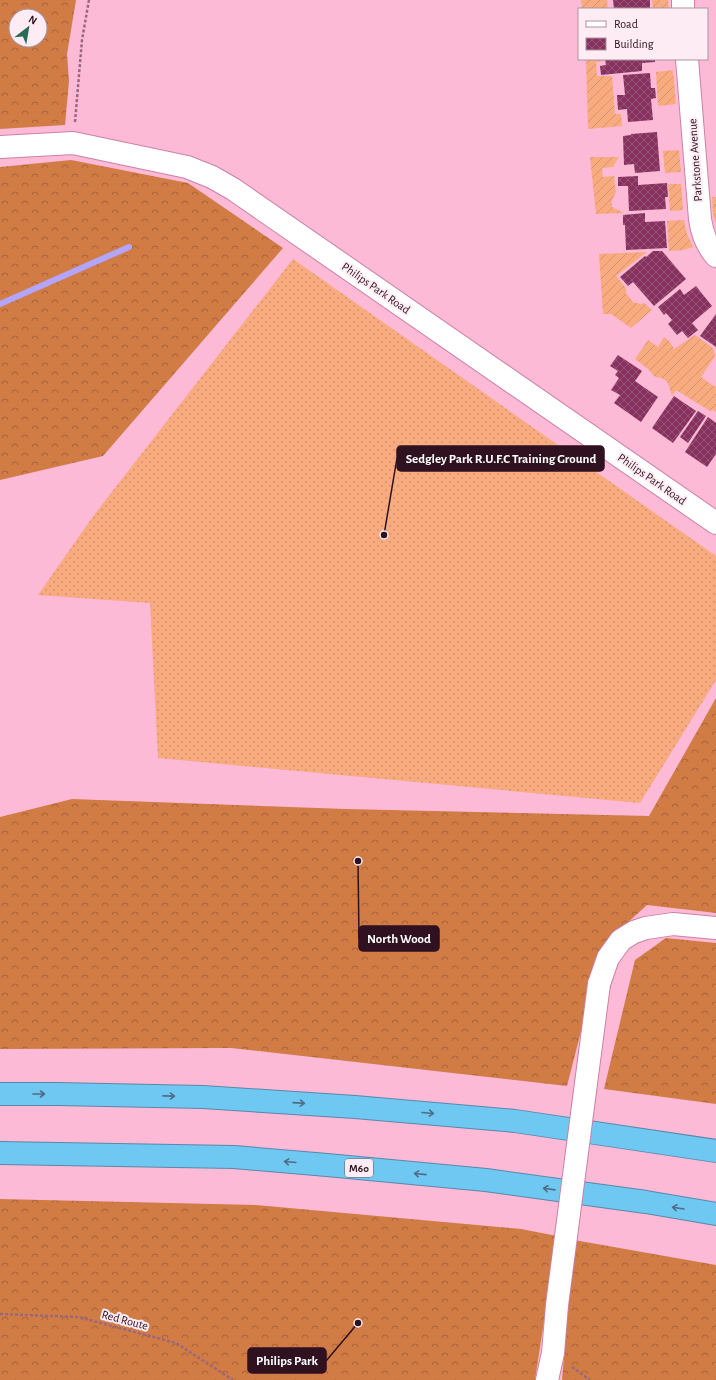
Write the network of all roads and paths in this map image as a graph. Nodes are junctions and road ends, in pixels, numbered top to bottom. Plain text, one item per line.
1 (90, 0) edge
2 (687, 60) edge
3 (73, 143) junction
4 (0, 147) edge
5 (716, 256) edge
6 (716, 523) edge
7 (716, 928) edge
8 (0, 1094) edge
9 (716, 1151) edge
10 (0, 1153) edge
11 (716, 1214) edge
12 (0, 1314) edge
13 (233, 1380) edge
14 (547, 1380) edge

1 - 3 path
2 - 5 street, Parkstone Avenue
3 - 4 street, Philips Park Road
3 - 6 street, Philips Park Road
7 - 14 street, bridge
8 -> 9 highway
11 -> 10 highway, M60
12 - 13 path, Red Route

